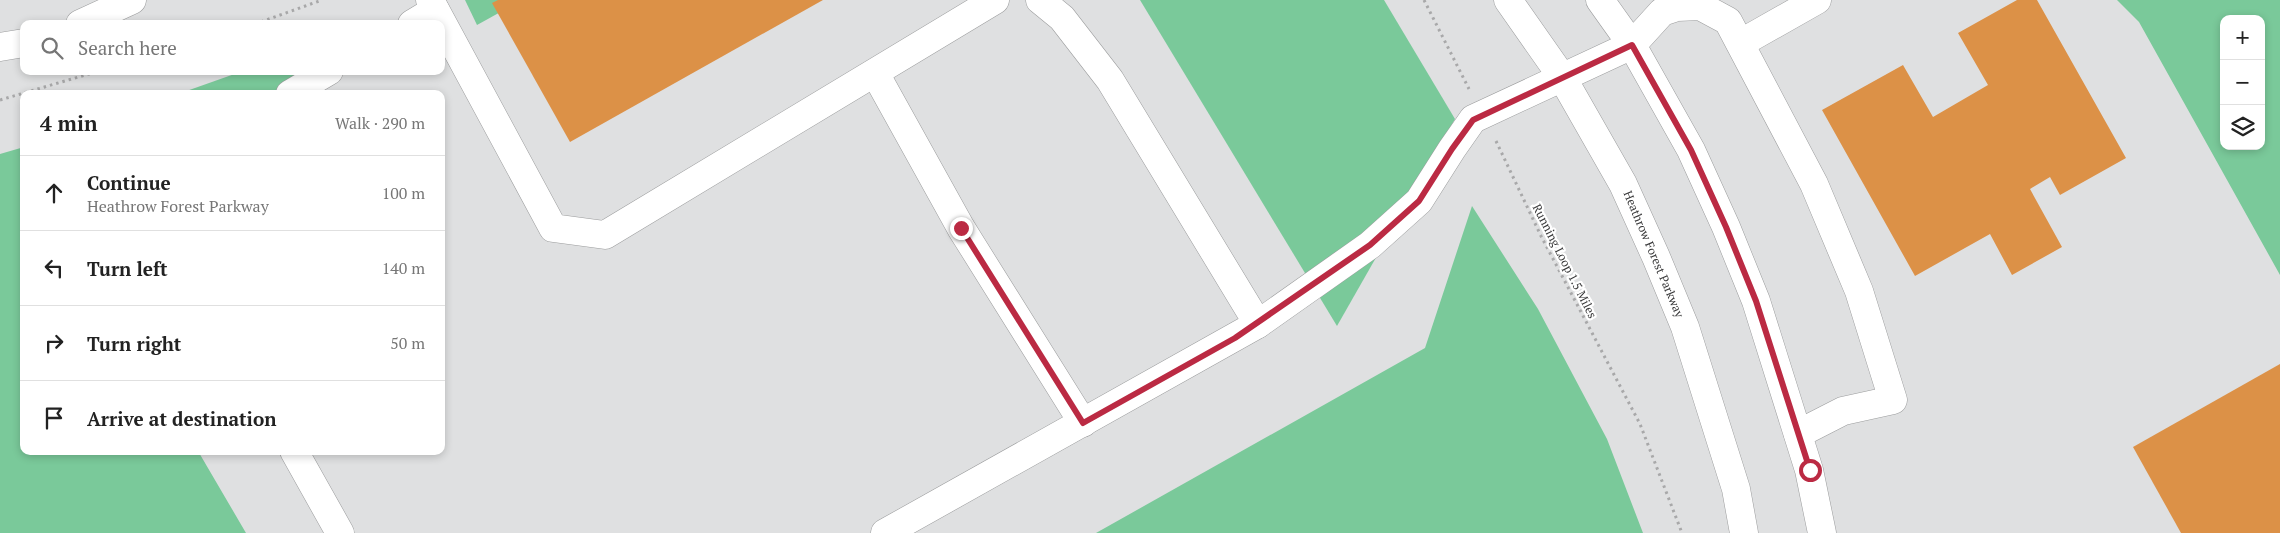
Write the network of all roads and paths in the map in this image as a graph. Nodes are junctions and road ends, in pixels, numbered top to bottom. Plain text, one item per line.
1 (132, 0) edge
2 (322, 0) edge
3 (995, 0) edge
4 (1040, 0) edge
5 (1424, 0) edge
6 (1508, 0) edge
7 (1600, 0) edge
8 (1817, 0) edge
9 (1692, 3) edge
10 (432, 5) edge
11 (89, 20) edge
12 (266, 20) edge
13 (416, 20) edge
14 (440, 20) edge
15 (445, 29) edge
16 (1741, 43) junction
17 (20, 44) edge
18 (1632, 45) junction
19 (0, 47) edge
20 (875, 73) junction
21 (85, 75) edge
22 (322, 75) edge
23 (1562, 77) junction
24 (34, 90) edge
25 (297, 90) edge
26 (20, 94) edge
27 (0, 100) edge
28 (1482, 114) junction
29 (1258, 324) junction
30 (1083, 423) junction
31 (1798, 434) junction
32 (296, 455) edge
33 (340, 533) edge
34 (885, 533) edge
35 (1682, 533) edge
36 (1744, 533) edge
37 (1822, 533) edge

1 - 11 street
2 - 12 path
3 - 20 street
4 - 29 street
5 - 28 path, Running Loop 1.5 Miles
6 - 23 street, Heathrow Forest Parkway
7 - 18 street
8 - 16 street
9 - 16 street
9 - 18 street
10 - 13 street
10 - 14 street
15 - 20 street
16 - 31 street
17 - 19 street
18 - 23 street
18 - 31 street
20 - 30 street
21 - 24 path
22 - 25 street
23 - 28 street
23 - 36 street, Heathrow Forest Parkway
26 - 27 path
28 - 29 street
28 - 35 path, Running Loop 1.5 Miles
29 - 30 street
30 - 34 street
31 - 37 street
32 - 33 street

